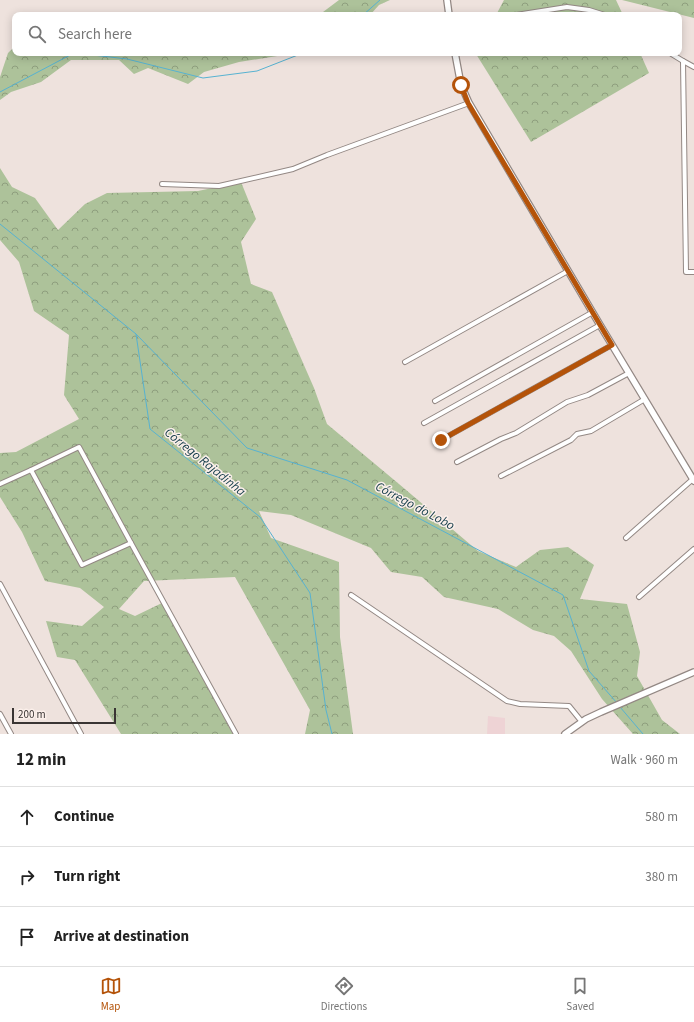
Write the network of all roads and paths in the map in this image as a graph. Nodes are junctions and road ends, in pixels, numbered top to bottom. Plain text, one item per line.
1 (447, 0) edge
2 (449, 12) edge
3 (536, 12) edge
4 (595, 12) edge
5 (456, 56) edge
6 (675, 56) edge
7 (683, 61) junction
8 (694, 67) edge
9 (468, 103) junction
10 (162, 184) dead end
11 (568, 271) junction
12 (694, 272) edge
13 (593, 312) junction
14 (600, 325) junction
15 (612, 345) junction
16 (405, 362) dead end
17 (629, 373) junction
18 (436, 400) dead end
19 (645, 400) junction
20 (424, 423) dead end
21 (441, 440) dead end
22 (457, 462) dead end
23 (31, 470) junction
24 (500, 476) dead end
25 (694, 480) edge
26 (0, 484) edge
27 (626, 538) dead end
28 (131, 543) junction
29 (694, 549) edge
30 (0, 584) edge
31 (351, 595) dead end
32 (639, 597) dead end
33 (694, 672) edge
34 (0, 714) edge
35 (582, 722) junction
36 (11, 734) edge
37 (81, 734) edge
38 (236, 734) edge
39 (565, 734) edge

1 - 2 street
3 - 4 street
5 - 9 street
6 - 7 street
7 - 8 street
7 - 12 street
9 - 10 street
9 - 11 street
11 - 13 street
11 - 16 street
13 - 14 street
13 - 18 street
14 - 15 street
14 - 20 street
15 - 17 street
15 - 21 street
17 - 19 street
17 - 22 street
19 - 24 street
19 - 25 street
23 - 26 street
23 - 28 street
23 - 28 street
25 - 27 street
28 - 38 street
29 - 32 street
30 - 37 street
31 - 35 street
33 - 35 street
34 - 36 street
35 - 39 street

